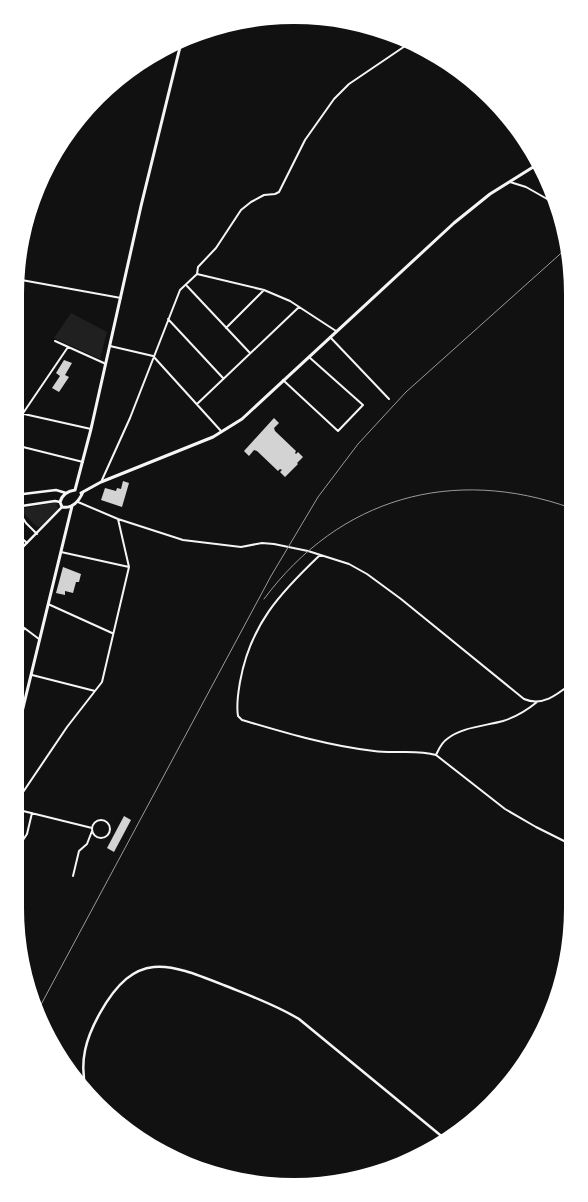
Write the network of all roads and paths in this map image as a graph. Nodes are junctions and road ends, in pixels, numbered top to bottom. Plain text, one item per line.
1 (404, 47) edge
2 (179, 49) edge
3 (533, 168) edge
4 (510, 182) junction
5 (547, 199) edge
6 (197, 274) junction
7 (24, 280) edge
8 (186, 286) junction
9 (264, 290) junction
10 (121, 298) junction
11 (300, 307) junction
12 (168, 319) junction
13 (226, 328) junction
14 (337, 331) junction
15 (330, 338) junction
16 (54, 341) dead end
17 (110, 346) junction
18 (68, 347) junction
19 (250, 353) junction
20 (153, 356) junction
21 (309, 357) junction
22 (106, 364) junction
23 (224, 378) junction
24 (283, 380) junction
25 (389, 399) dead end
26 (197, 404) junction
27 (24, 414) joint
28 (91, 429) junction
29 (222, 432) junction
30 (24, 447) edge
31 (83, 462) junction
32 (101, 482) junction
33 (75, 490) junction
34 (83, 492) junction
35 (66, 493) junction
36 (24, 494) edge
37 (60, 502) junction
38 (78, 502) junction
39 (24, 506) edge
40 (72, 506) junction
41 (62, 507) junction
42 (118, 519) junction
43 (24, 520) edge
44 (37, 534) junction
45 (24, 540) edge
46 (27, 543) junction
47 (24, 546) edge
48 (61, 552) junction
49 (320, 555) junction
50 (129, 567) junction
51 (48, 604) junction
52 (24, 628) edge
53 (113, 634) junction
54 (40, 640) junction
55 (31, 675) junction
56 (564, 689) edge
57 (95, 691) junction
58 (537, 702) junction
59 (24, 704) edge
60 (436, 755) junction
61 (24, 791) edge
62 (24, 811) edge
63 (32, 813) junction
64 (92, 830) junction
65 (24, 838) edge
66 (564, 841) edge
67 (72, 876) dead end
68 (84, 1078) edge
69 (441, 1135) edge

1 - 6 street
2 - 10 main road
3 - 4 main road
4 - 5 street
4 - 14 main road
6 - 8 street
6 - 9 street
7 - 10 street
8 - 12 street
8 - 13 street
9 - 11 street
9 - 13 street
10 - 17 main road
11 - 14 street
11 - 19 street
12 - 20 street
12 - 23 street
13 - 19 street
14 - 15 main road
15 - 21 main road
15 - 25 street
16 - 18 street
17 - 20 street
17 - 22 main road
18 - 22 street
18 - 27 street
19 - 23 street
20 - 26 street
20 - 32 street
21 - 24 main road
21 - 24 street
22 - 28 main road
23 - 26 street
24 - 29 main road
26 - 29 street
27 - 28 street
28 - 31 main road
29 - 32 main road
30 - 31 street
31 - 33 main road
32 - 34 main road
33 - 34 main road
33 - 35 main road
34 - 38 main road
35 - 36 street
35 - 37 main road
37 - 39 street
37 - 41 main road
38 - 40 main road
38 - 42 street
40 - 41 main road
40 - 48 main road
41 - 44 street
42 - 49 street
42 - 50 street
43 - 44 street
44 - 46 street
45 - 46 street
46 - 47 street
48 - 50 street
48 - 51 main road
49 - 58 street
49 - 60 street
50 - 53 street
51 - 53 street
51 - 54 main road
52 - 54 street
53 - 57 street
54 - 55 main road
55 - 57 street
55 - 59 main road
56 - 58 street
57 - 61 street
58 - 60 street
60 - 66 street
62 - 63 street
63 - 64 street
63 - 65 street
64 - 64 street
64 - 67 street
68 - 69 street

